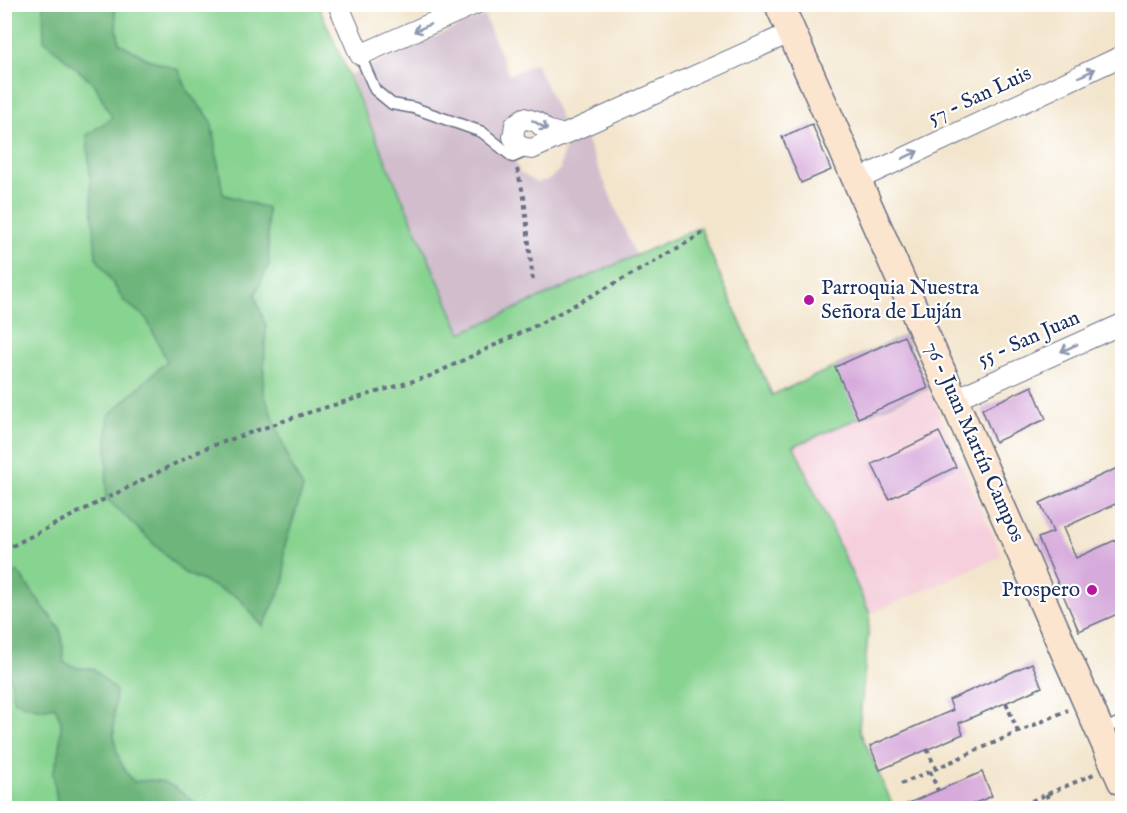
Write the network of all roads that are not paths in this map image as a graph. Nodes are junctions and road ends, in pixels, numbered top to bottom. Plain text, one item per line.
1 (338, 4) edge
2 (475, 4) edge
3 (779, 4) edge
4 (792, 32) junction
5 (360, 55) junction
6 (1122, 56) edge
7 (564, 135) junction
8 (532, 149) junction
9 (857, 180) junction
10 (1122, 324) edge
11 (955, 399) junction
12 (1112, 726) edge
13 (1119, 772) edge

1 - 5 street
2 -> 5 street
3 - 4 main road, 76 - Juan Martín Campos
4 - 7 street
4 - 9 main road, 76 - Juan Martín Campos
5 - 8 lane
9 -> 6 street, 57 - San Luis
7 - 8 street
8 -> 7 street
9 - 11 main road, 76 - Juan Martín Campos
10 -> 11 street, 55 - San Juan
11 - 12 main road, 76 - Juan Martín Campos
12 - 13 main road, 76 - Juan Martín Campos

